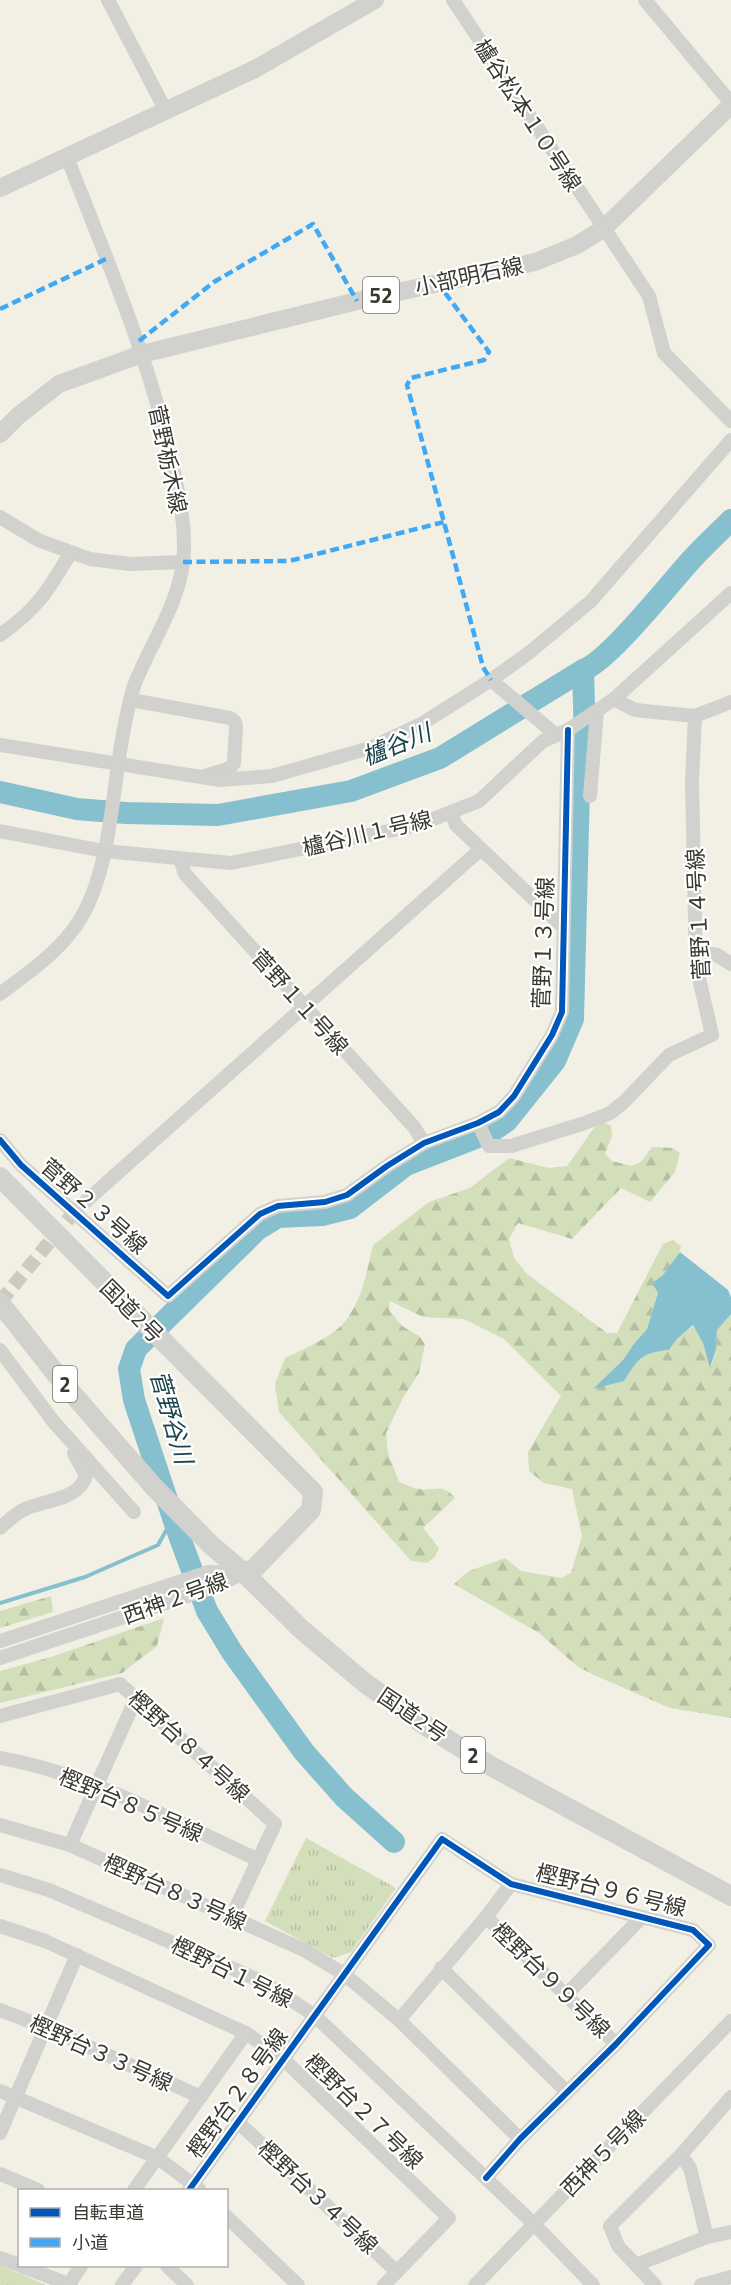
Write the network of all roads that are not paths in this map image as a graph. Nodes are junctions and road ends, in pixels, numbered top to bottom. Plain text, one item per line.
1 (108, 0) edge
2 (375, 0) edge
3 (453, 0) edge
4 (645, 0) edge
5 (730, 107) edge
6 (166, 111) junction
7 (66, 157) junction
8 (0, 188) edge
9 (603, 229) junction
10 (141, 354) junction
11 (729, 414) edge
12 (0, 434) edge
13 (731, 440) edge
14 (0, 517) edge
15 (71, 552) junction
16 (183, 562) junction
17 (730, 595) edge
18 (0, 634) edge
19 (491, 680) junction
20 (614, 699) junction
21 (131, 700) junction
22 (731, 702) edge
23 (597, 712) junction
24 (695, 716) junction
25 (562, 732) junction
26 (0, 745) edge
27 (117, 764) junction
28 (201, 777) junction
29 (590, 796) dead end
30 (451, 812) junction
31 (0, 831) edge
32 (481, 849) junction
33 (104, 851) junction
34 (180, 859) junction
35 (563, 927) junction
36 (696, 951) junction
37 (731, 964) edge
38 (0, 994) edge
39 (305, 1007) junction
40 (478, 1123) junction
41 (0, 1140) edge
42 (424, 1143) junction
43 (0, 1177) edge
44 (75, 1211) junction
45 (168, 1296) joint
46 (0, 1303) edge
47 (0, 1350) edge
48 (65, 1435) junction
49 (134, 1512) dead end
50 (0, 1528) edge
51 (244, 1573) junction
52 (0, 1641) edge
53 (0, 1658) edge
54 (136, 1698) junction
55 (0, 1716) edge
56 (0, 1758) edge
57 (96, 1786) junction
58 (0, 1825) edge
59 (70, 1845) junction
60 (259, 1860) junction
61 (0, 1875) edge
62 (510, 1884) junction
63 (731, 1896) edge
64 (232, 1916) junction
65 (486, 1917) junction
66 (642, 1917) junction
67 (0, 1926) edge
68 (77, 1955) junction
69 (441, 1968) junction
70 (344, 1974) junction
71 (566, 1995) junction
72 (0, 2010) edge
73 (314, 2016) junction
74 (399, 2020) junction
75 (731, 2021) edge
76 (47, 2028) junction
77 (246, 2033) junction
78 (616, 2044) junction
79 (283, 2059) junction
80 (0, 2091) edge
81 (567, 2092) junction
82 (16, 2097) junction
83 (201, 2097) junction
84 (731, 2097) edge
85 (238, 2122) junction
86 (0, 2133) edge
87 (520, 2139) junction
88 (681, 2155) junction
89 (158, 2158) junction
90 (0, 2174) edge
91 (486, 2178) junction
92 (194, 2188) edge
93 (36, 2189) edge
94 (135, 2189) edge
95 (228, 2218) edge
96 (534, 2224) junction
97 (731, 2232) edge
98 (707, 2237) junction
99 (0, 2258) edge
100 (18, 2264) edge
101 (636, 2265) junction
102 (25, 2267) edge
103 (80, 2267) edge
104 (135, 2267) edge
105 (169, 2267) edge
106 (397, 2272) junction
107 (731, 2277) edge
108 (70, 2284) edge
109 (122, 2285) edge
110 (187, 2285) edge
111 (298, 2285) edge
112 (384, 2285) edge
113 (476, 2285) edge
114 (593, 2285) edge
115 (655, 2285) edge
116 (702, 2285) edge

1 - 6 street
2 - 6 main road
3 - 9 street, 櫨谷松本１０号線
4 - 5 street
5 - 9 main road, 小部明石線 / 52
6 - 7 main road
7 - 8 main road
7 - 10 street, 菅野栃木線
9 - 10 main road, 小部明石線 / 52
9 - 11 street, 櫨谷松本１０号線
10 - 12 main road, 小部明石線 / 52
10 - 16 street, 菅野栃木線
13 - 19 street
14 - 15 street
15 - 16 street
15 - 18 street
16 - 21 street, 菅野栃木線
17 - 20 street, 櫨谷川１号線
19 - 25 street
19 - 28 street
20 - 23 street, 櫨谷川１号線
20 - 24 street
21 - 27 street, 菅野栃木線
21 - 28 street
22 - 24 street
23 - 25 street, 櫨谷川１号線
23 - 29 street
24 - 36 street, 菅野１４号線
25 - 30 street, 櫨谷川１号線
25 - 35 street, 菅野１３号線
26 - 27 street
27 - 28 street
27 - 33 street, 菅野栃木線
30 - 32 street
30 - 34 street, 櫨谷川１号線
31 - 33 street, 櫨谷川１号線
32 - 35 street
32 - 39 street
33 - 34 street, 櫨谷川１号線
33 - 38 street
34 - 39 street, 菅野１１号線
35 - 40 street, 菅野１３号線
36 - 37 street
36 - 40 street, 菅野１４号線
39 - 42 street, 菅野１１号線
39 - 44 street
40 - 42 street, 菅野１３号線
41 - 44 street, 菅野２３号線
42 - 45 street, 菅野１３号線
43 - 51 highway, 国道2号
44 - 45 street, 菅野２３号線
46 - 51 highway, 国道2号 / 2
47 - 48 street
48 - 49 street
48 - 50 street
51 - 52 street, 西神２号線
51 - 53 street, 西神２号線
51 - 63 highway, 国道2号 / 2
54 - 55 street, 樫野台８４号線
54 - 57 street
54 - 60 street, 樫野台８４号線
56 - 57 street, 樫野台８５号線
57 - 59 street
57 - 60 street, 樫野台８５号線
58 - 59 street, 樫野台８３号線
59 - 64 street, 樫野台８３号線
60 - 64 street, 樫野台８４号線
61 - 73 street, 樫野台１号線
62 - 65 street
62 - 66 street, 樫野台９６号線
62 - 70 street, 樫野台９６号線
64 - 70 street, 樫野台８３号線
65 - 69 street
65 - 71 street, 樫野台９９号線
66 - 71 street
66 - 78 street, 樫野台９６号線
67 - 68 street, 樫野台２７号線
68 - 76 street
68 - 77 street, 樫野台２７号線
69 - 74 street
69 - 81 street
70 - 73 street, 樫野台９６号線
70 - 74 street
71 - 78 street, 樫野台９９号線
72 - 76 street, 樫野台３３号線
73 - 79 street, 樫野台２８号線
73 - 91 street, 樫野台１号線
74 - 87 street
75 - 96 street, 西神５号線
76 - 82 street
76 - 83 street, 樫野台３３号線
77 - 79 street, 樫野台２７号線
77 - 83 street
78 - 81 street, 樫野台９６号線
79 - 85 street, 樫野台２８号線
79 - 106 street, 樫野台２７号線
80 - 82 street
81 - 87 street, 樫野台９６号線
82 - 86 street
82 - 89 street
83 - 89 street
84 - 88 street
85 - 92 street, 樫野台２８号線
85 - 106 street, 樫野台３４号線
87 - 91 street, 樫野台９６号線
88 - 98 street
88 - 101 street
89 - 92 street
89 - 94 street
90 - 93 street
91 - 96 street, 樫野台１号線
95 - 111 street
96 - 113 street, 西神５号線
96 - 114 street, 樫野台１号線
97 - 98 street
98 - 101 street
99 - 100 street
101 - 115 street
102 - 108 street
103 - 108 street
104 - 109 street
105 - 110 street
106 - 112 street, 樫野台２７号線
107 - 116 street

